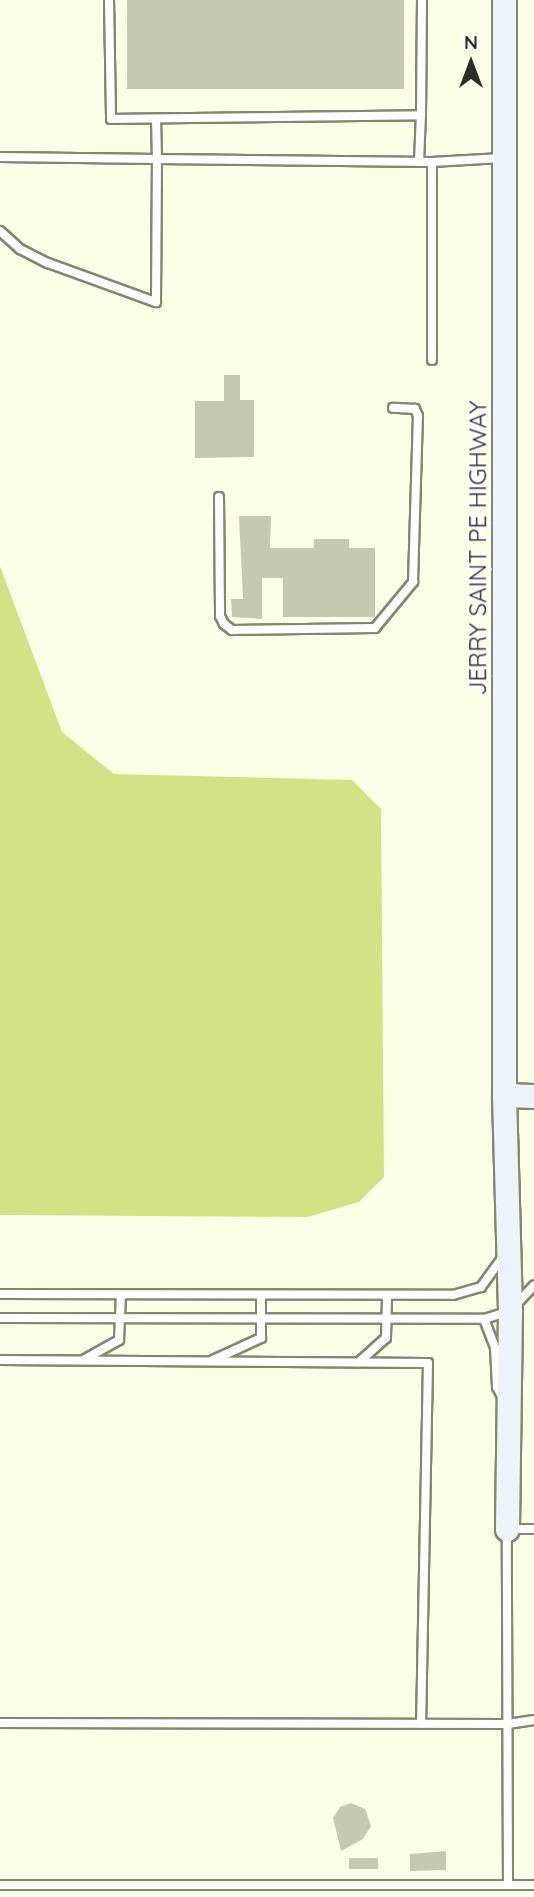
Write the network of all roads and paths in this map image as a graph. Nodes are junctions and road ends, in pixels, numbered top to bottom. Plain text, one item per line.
1 (109, 0) edge
2 (422, 0) edge
3 (504, 0) edge
4 (421, 115) junction
5 (156, 119) junction
6 (0, 157) edge
7 (505, 158) junction
8 (157, 159) junction
9 (419, 162) junction
10 (432, 162) junction
11 (0, 231) edge
12 (432, 360) dead end
13 (393, 408) dead end
14 (219, 497) dead end
15 (504, 1095) junction
16 (534, 1096) edge
17 (506, 1243) junction
18 (534, 1285) edge
19 (0, 1294) edge
20 (121, 1294) junction
21 (261, 1295) junction
22 (387, 1296) junction
23 (510, 1311) junction
24 (0, 1318) edge
25 (120, 1319) junction
26 (261, 1319) junction
27 (387, 1319) junction
28 (484, 1320) junction
29 (0, 1360) edge
30 (82, 1360) junction
31 (210, 1361) junction
32 (359, 1362) junction
33 (507, 1406) junction
34 (534, 1529) edge
35 (507, 1530) junction
36 (534, 1720) edge
37 (0, 1723) edge
38 (421, 1724) junction
39 (508, 1724) junction
40 (0, 1885) edge
41 (508, 1885) junction
42 (534, 1885) edge

1 - 5 lane
2 - 4 lane
3 - 7 main road, JERRY SAINT PE HIGHWAY
4 - 5 lane
4 - 9 lane
5 - 8 lane
6 - 8 lane
7 - 10 lane
7 - 15 main road, JERRY SAINT PE HIGHWAY
8 - 9 lane
8 - 11 lane
9 - 10 lane
10 - 12 lane
13 - 14 lane
15 - 16 main road
15 - 17 main road, JERRY SAINT PE HIGHWAY
17 - 22 lane
17 - 23 main road, JERRY SAINT PE HIGHWAY
18 - 23 lane
19 - 20 lane
20 - 21 lane
20 - 25 lane
21 - 22 lane
21 - 26 lane
22 - 27 lane
23 - 28 lane
23 - 33 main road, JERRY SAINT PE HIGHWAY
24 - 25 lane
25 - 26 lane
25 - 30 lane
26 - 27 lane
26 - 31 lane
27 - 28 lane
27 - 32 lane
28 - 33 lane
29 - 30 lane
30 - 31 lane
31 - 32 lane
32 - 38 lane
33 - 35 main road, JERRY SAINT PE HIGHWAY
34 - 35 lane
35 - 39 lane
36 - 39 lane
37 - 38 lane
38 - 39 lane
39 - 41 lane
40 - 41 lane
41 - 42 lane

